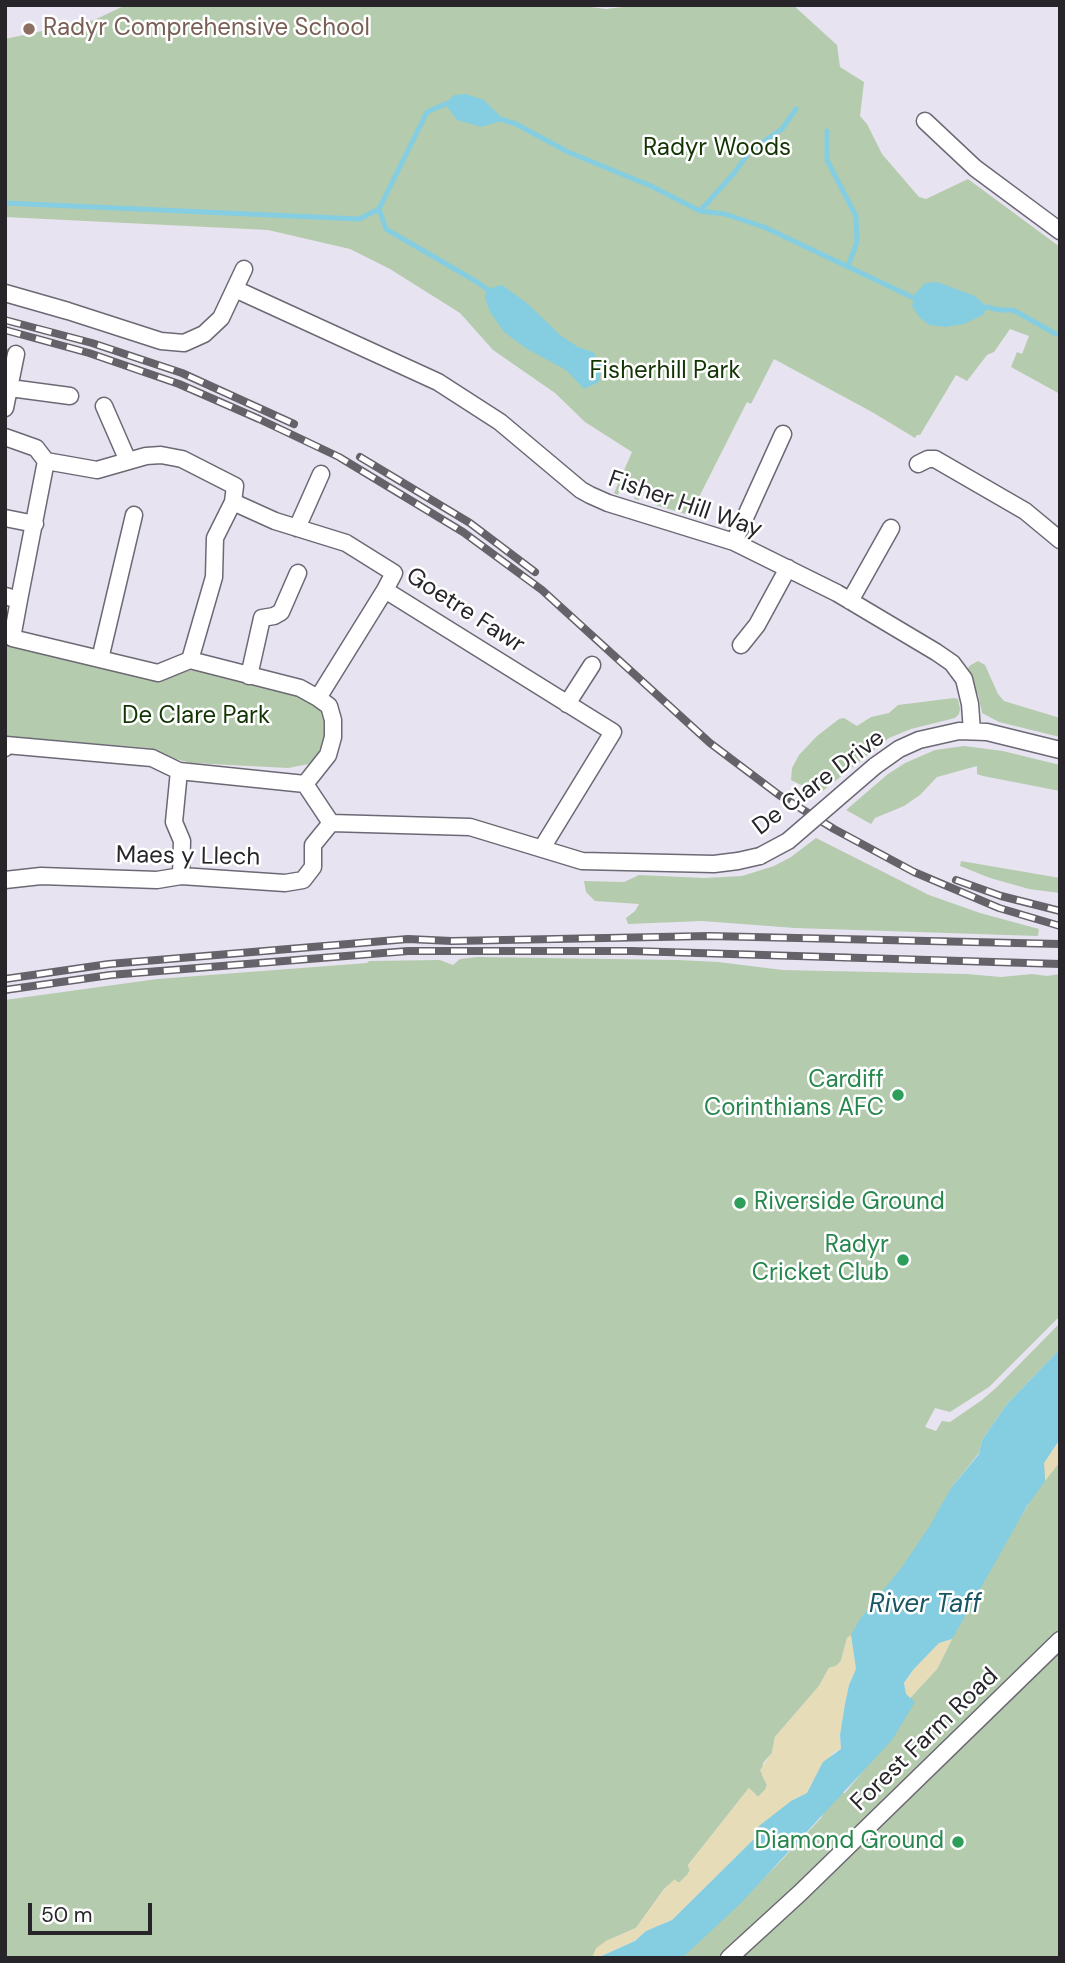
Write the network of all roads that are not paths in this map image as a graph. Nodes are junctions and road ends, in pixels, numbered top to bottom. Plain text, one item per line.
1 (925, 121) dead end
2 (1060, 231) edge
3 (244, 269) dead end
4 (236, 289) junction
5 (5, 293) edge
6 (16, 354) dead end
7 (10, 388) junction
8 (70, 396) dead end
9 (104, 406) dead end
10 (5, 408) edge
11 (783, 434) dead end
12 (5, 437) edge
13 (46, 461) junction
14 (128, 461) junction
15 (918, 464) dead end
16 (321, 474) dead end
17 (233, 502) junction
18 (134, 515) dead end
19 (5, 518) edge
20 (34, 524) junction
21 (297, 527) junction
22 (891, 528) dead end
23 (1060, 540) edge
24 (734, 542) junction
25 (788, 568) junction
26 (299, 573) dead end
27 (385, 590) junction
28 (12, 598) edge
29 (850, 601) junction
30 (741, 645) dead end
31 (100, 659) junction
32 (190, 660) junction
33 (592, 665) dead end
34 (248, 676) junction
35 (318, 698) junction
36 (567, 704) junction
37 (972, 731) junction
38 (5, 748) edge
39 (1060, 750) edge
40 (179, 771) junction
41 (305, 784) junction
42 (331, 823) junction
43 (542, 848) junction
44 (181, 876) junction
45 (5, 880) edge
46 (1060, 1640) edge
47 (729, 1958) edge

1 - 2 street
3 - 4 street
4 - 5 street
4 - 24 street, Fisher Hill Way
6 - 7 street
7 - 8 street
7 - 10 street
9 - 14 street
11 - 24 street
12 - 13 street
13 - 14 street
13 - 20 street
14 - 17 street
15 - 23 street
16 - 21 street
17 - 21 street, Goetre Fawr
17 - 32 street
18 - 31 street
19 - 20 street
20 - 28 street
21 - 27 street, Goetre Fawr
22 - 29 street
24 - 25 street, Fisher Hill Way
25 - 29 street, Fisher Hill Way
25 - 30 street
26 - 34 street
27 - 35 street
27 - 36 street, Goetre Fawr
28 - 31 street
29 - 37 street, Fisher Hill Way
31 - 32 street
32 - 34 street
33 - 36 street
34 - 35 street
35 - 41 street
36 - 43 street, Goetre Fawr
37 - 39 street, De Clare Drive
37 - 43 street, De Clare Drive, bridge
38 - 40 street
40 - 41 street
40 - 44 street
41 - 42 street
42 - 43 street, De Clare Drive
42 - 44 street, Maes y Llech
44 - 45 street, Maes y Llech
46 - 47 street, Forest Farm Road

